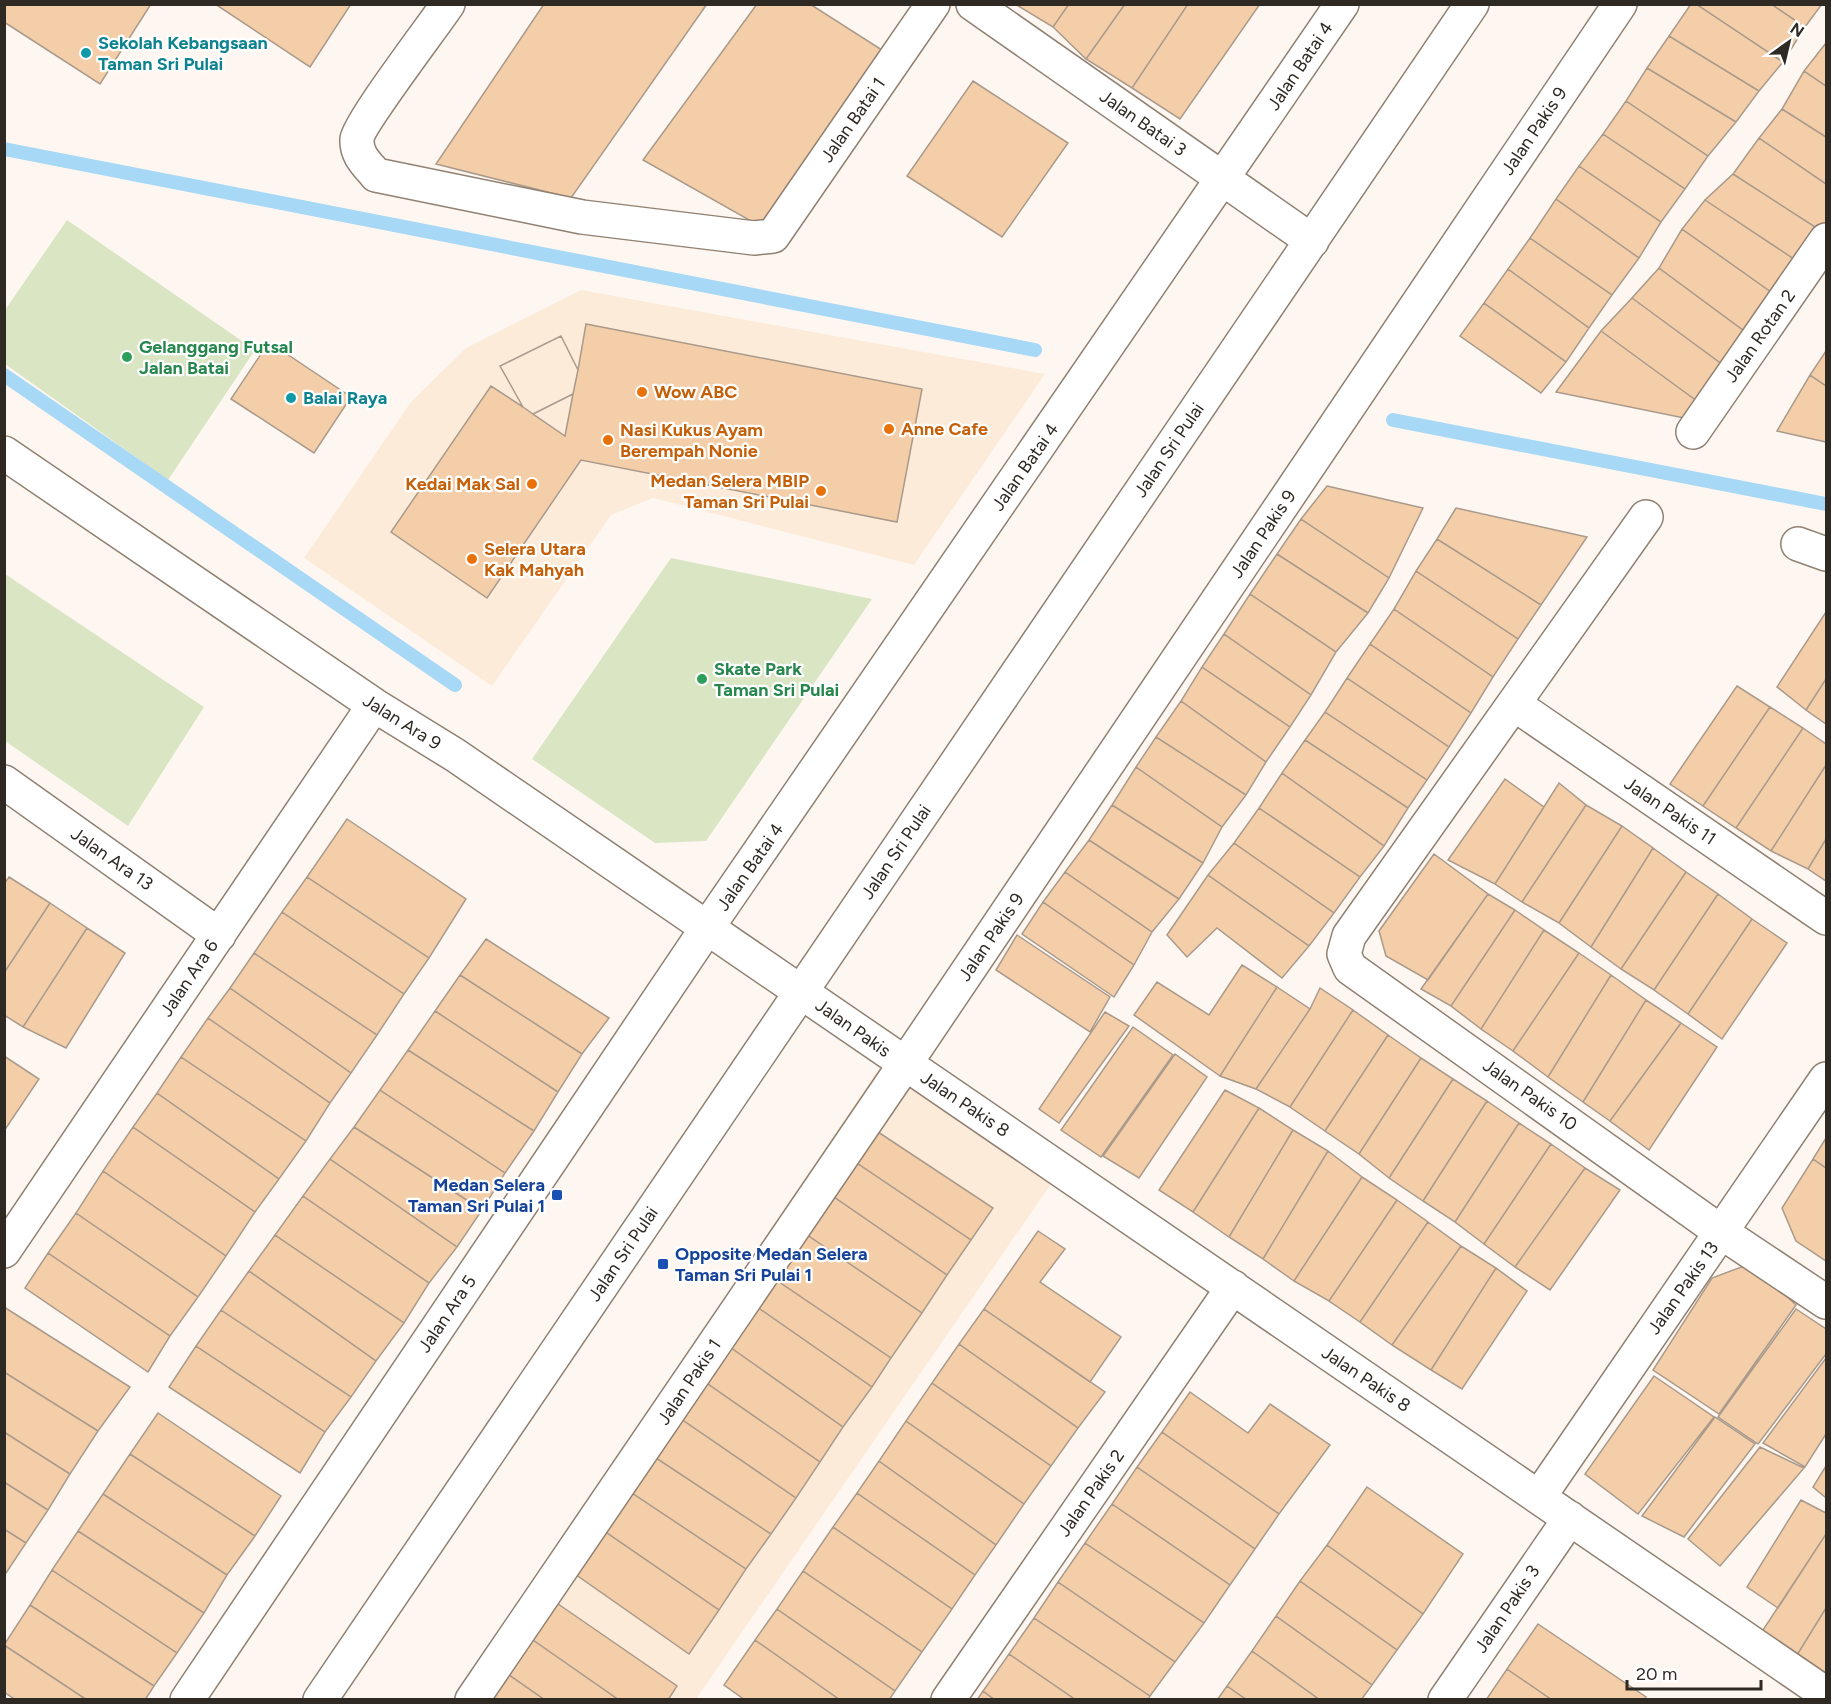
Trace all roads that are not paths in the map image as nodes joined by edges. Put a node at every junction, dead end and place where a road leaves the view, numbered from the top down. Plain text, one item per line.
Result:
1 (448, 4) edge
2 (933, 4) edge
3 (974, 4) edge
4 (1342, 4) edge
5 (1472, 4) edge
6 (1620, 4) edge
7 (1223, 178) junction
8 (1827, 240) edge
9 (1312, 241) junction
10 (1693, 432) dead end
11 (4, 453) edge
12 (1646, 517) dead end
13 (1514, 704) junction
14 (374, 705) junction
15 (4, 782) edge
16 (1827, 918) edge
17 (707, 928) junction
18 (219, 935) junction
19 (801, 992) junction
20 (905, 1064) junction
21 (1827, 1079) edge
22 (1721, 1232) junction
23 (4, 1251) edge
24 (1233, 1287) junction
25 (1827, 1302) edge
26 (1539, 1497) junction
27 (1569, 1518) junction
28 (1827, 1694) edge
29 (186, 1700) edge
30 (320, 1700) edge
31 (472, 1700) edge
32 (948, 1700) edge
33 (1445, 1700) edge

1 - 2 street, Jalan Batai 1
3 - 7 street, Jalan Batai 3
4 - 7 street, Jalan Batai 4
5 - 9 street, Jalan Sri Pulai
6 - 20 street, Jalan Pakis 9
7 - 9 street, Jalan Batai 3
7 - 17 street, Jalan Batai 4
8 - 10 street, Jalan Rotan 2
9 - 19 street, Jalan Sri Pulai
11 - 14 street, Jalan Ara 9
12 - 13 street
13 - 16 street, Jalan Pakis 11
13 - 22 street, Jalan Pakis 10
14 - 17 street, Jalan Ara 9
14 - 18 street, Jalan Ara 6
15 - 18 street, Jalan Ara 13
17 - 19 street, Jalan Ara 9
17 - 29 street, Jalan Ara 5
18 - 23 street, Jalan Ara 6
19 - 20 street, Jalan Pakis
19 - 30 street, Jalan Sri Pulai
20 - 24 street, Jalan Pakis 8
20 - 31 street, Jalan Pakis 1
21 - 22 street, Jalan Pakis 13
22 - 25 street, Jalan Pakis 10
22 - 26 street, Jalan Pakis 13
24 - 26 street, Jalan Pakis 8
24 - 32 street, Jalan Pakis 2
26 - 27 street, Jalan Pakis 8
27 - 28 street, Jalan Pakis 8
27 - 33 street, Jalan Pakis 3

